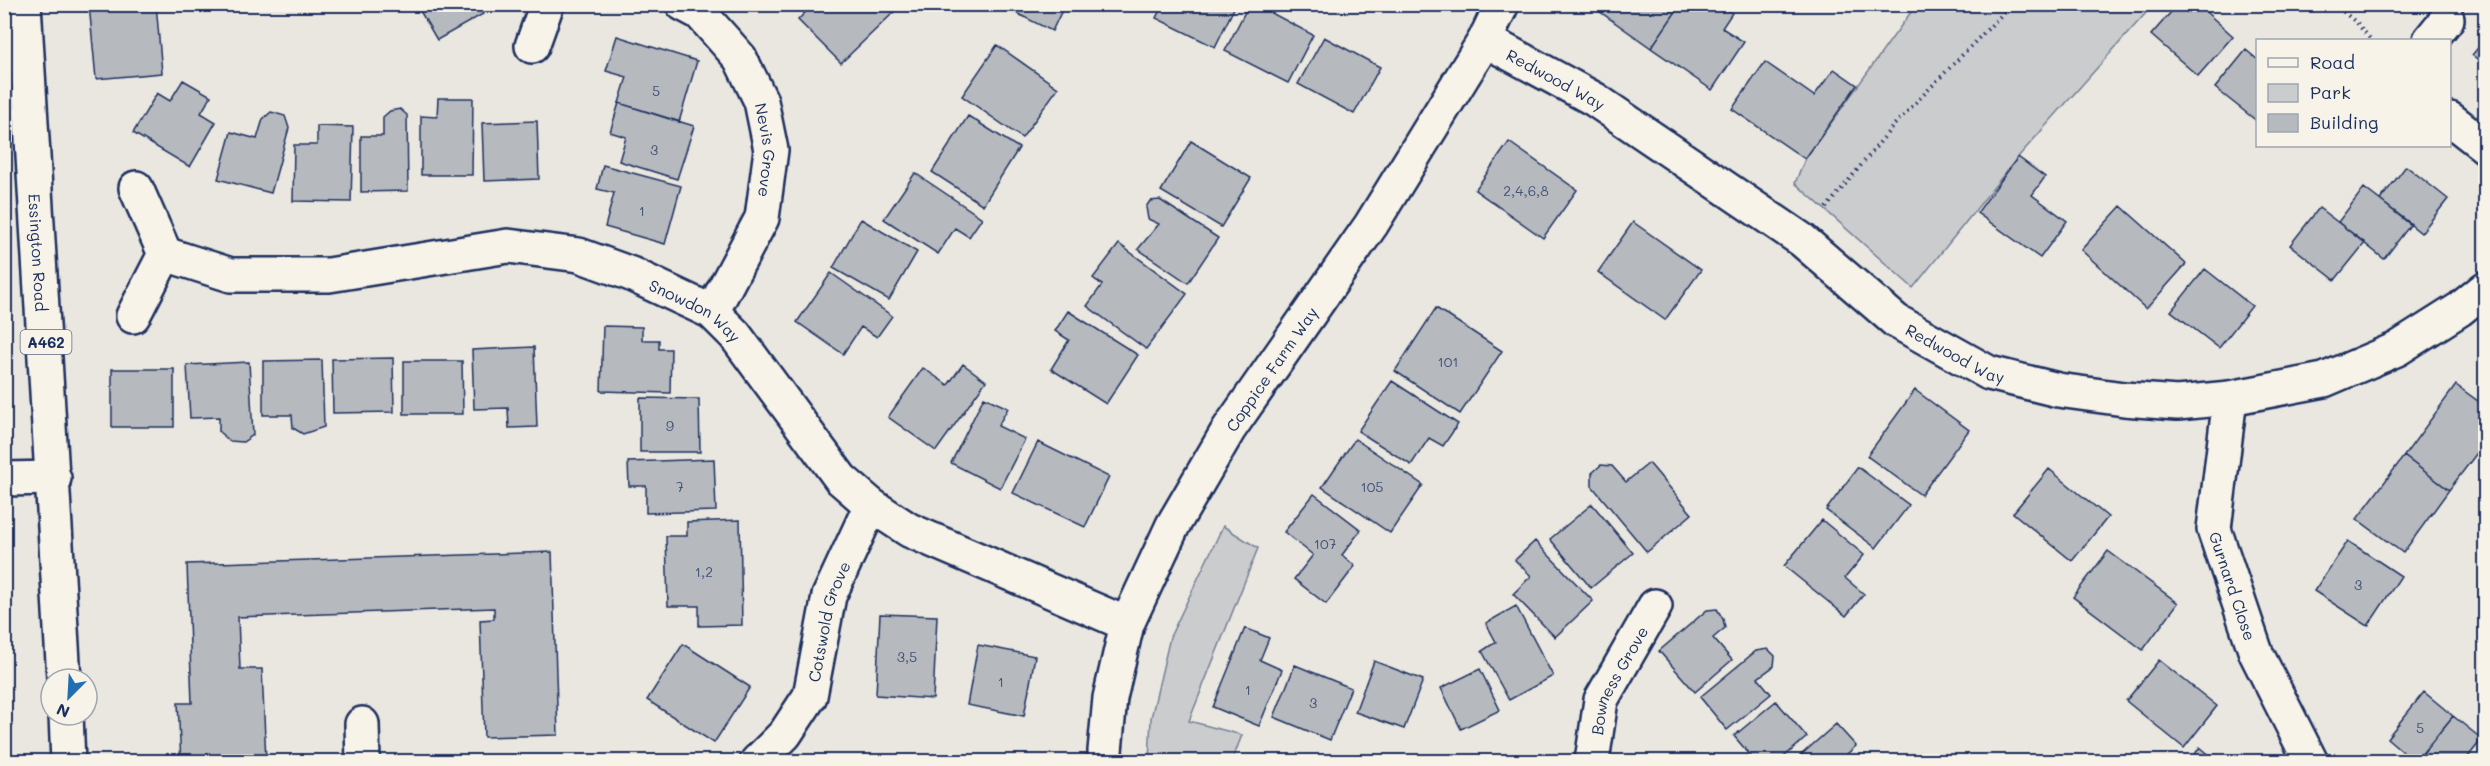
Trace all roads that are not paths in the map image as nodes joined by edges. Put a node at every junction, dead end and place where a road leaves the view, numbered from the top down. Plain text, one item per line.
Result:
1 (24, 4) edge
2 (547, 4) edge
3 (684, 4) edge
4 (1502, 4) edge
5 (1485, 40) junction
6 (532, 46) dead end
7 (2451, 120) edge
8 (2486, 147) edge
9 (136, 188) dead end
10 (165, 254) junction
11 (2486, 288) edge
12 (712, 312) junction
13 (133, 316) dead end
14 (2230, 398) junction
15 (54, 478) junction
16 (4, 479) edge
17 (871, 505) junction
18 (1655, 606) dead end
19 (1127, 624) junction
20 (63, 667) edge
21 (362, 724) dead end
22 (67, 727) edge
23 (1592, 761) edge
24 (68, 762) edge
25 (363, 762) edge
26 (757, 762) edge
27 (1106, 762) edge
28 (2311, 762) edge

1 - 15 street, Essington Road / A462
2 - 6 street
3 - 12 street, Nevis Grove
4 - 5 street, Coppice Farm Way
5 - 14 street, Redwood Way
5 - 19 street, Coppice Farm Way
7 - 8 street
9 - 10 street
10 - 12 street, Snowdon Way
10 - 13 street
11 - 14 street, Redwood Way
12 - 17 street, Snowdon Way
14 - 28 street, Gurnard Close
15 - 16 street
15 - 20 street, Essington Road / A462
17 - 19 street, Snowdon Way
17 - 26 street, Cotswold Grove
18 - 23 street, Bowness Grove
19 - 27 street, Coppice Farm Way
21 - 25 street
22 - 24 street

